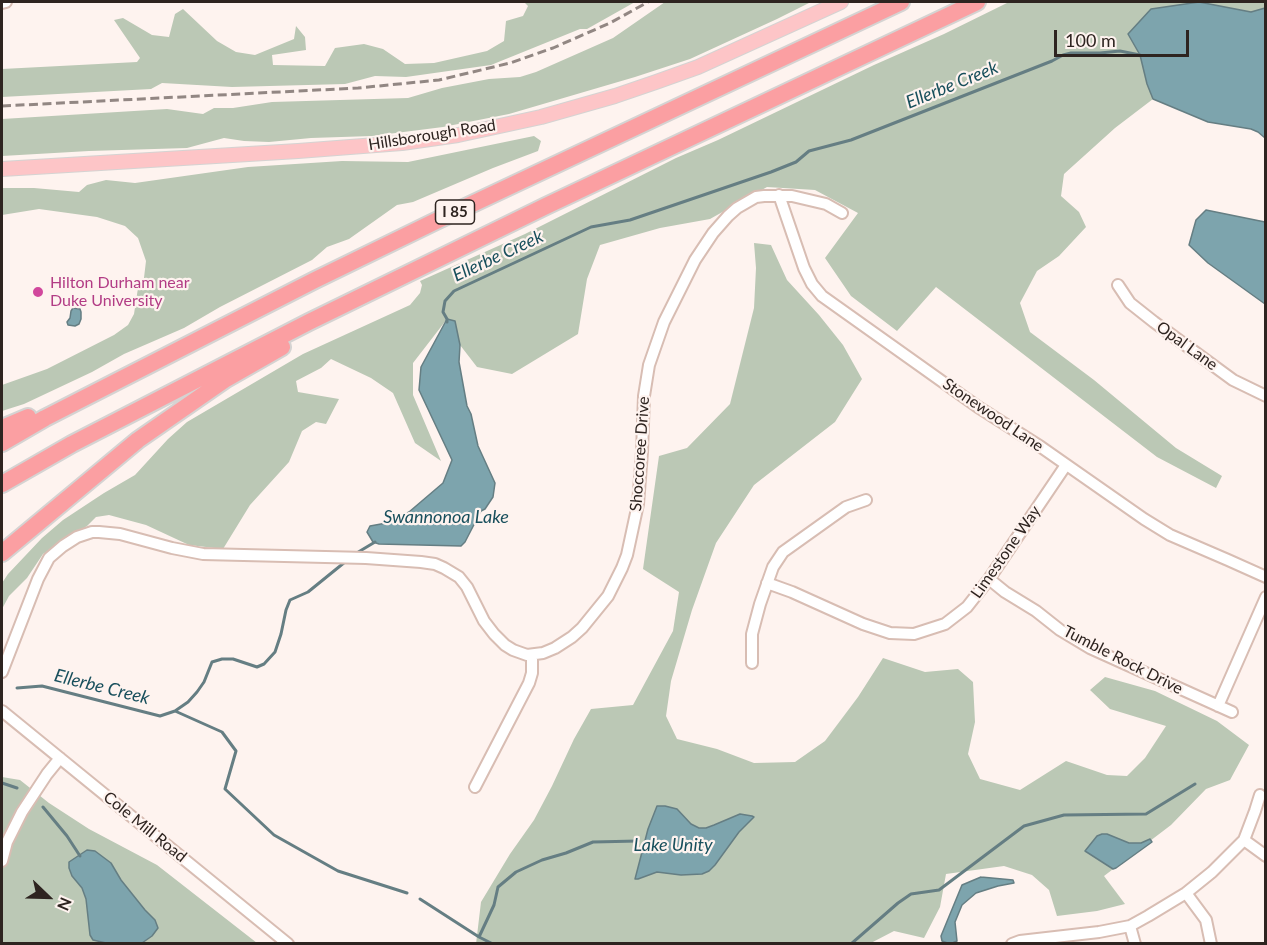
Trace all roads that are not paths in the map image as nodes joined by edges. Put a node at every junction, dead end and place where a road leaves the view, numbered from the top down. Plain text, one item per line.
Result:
1 (6, 2) edge
2 (841, 2) edge
3 (901, 2) edge
4 (977, 2) edge
5 (2, 3) edge
6 (2, 169) edge
7 (779, 195) junction
8 (842, 213) dead end
9 (1118, 285) dead end
10 (309, 322) junction
11 (1266, 396) edge
12 (83, 399) junction
13 (2, 428) edge
14 (2, 442) edge
15 (1066, 465) junction
16 (2, 484) edge
17 (866, 500) dead end
18 (2, 553) edge
19 (1266, 577) edge
20 (989, 579) junction
21 (766, 583) junction
22 (1266, 597) edge
23 (532, 655) junction
24 (752, 663) dead end
25 (2, 672) edge
26 (1218, 706) junction
27 (2, 711) edge
28 (1233, 712) dead end
29 (60, 758) junction
30 (475, 788) dead end
31 (1260, 795) dead end
32 (1244, 840) junction
33 (1266, 856) edge
34 (2, 861) edge
35 (1186, 893) junction
36 (1130, 926) junction
37 (288, 944) edge
38 (1012, 944) edge
39 (1135, 944) edge
40 (1211, 944) edge

1 - 5 street
2 - 6 main road, Hillsborough Road
3 - 12 highway, I 85
4 - 10 highway, I 85
7 - 8 street, Shoccoree Drive
7 - 15 street, Stonewood Lane
7 - 23 street, Shoccoree Drive
9 - 11 street, Opal Lane
10 - 16 highway, I 85
10 - 18 highway
12 - 13 highway
12 - 14 highway, I 85
15 - 19 street, Stonewood Lane
15 - 20 street, Limestone Way
17 - 21 street
20 - 21 street, Limestone Way
20 - 26 street, Tumble Rock Drive
21 - 24 street
22 - 26 street
23 - 25 street
23 - 30 street
26 - 28 street, Tumble Rock Drive
27 - 29 street, Cole Mill Road
29 - 34 street
29 - 37 street, Cole Mill Road
31 - 32 street
32 - 33 street
32 - 35 street
35 - 36 street
35 - 40 street
36 - 38 street
36 - 39 street

